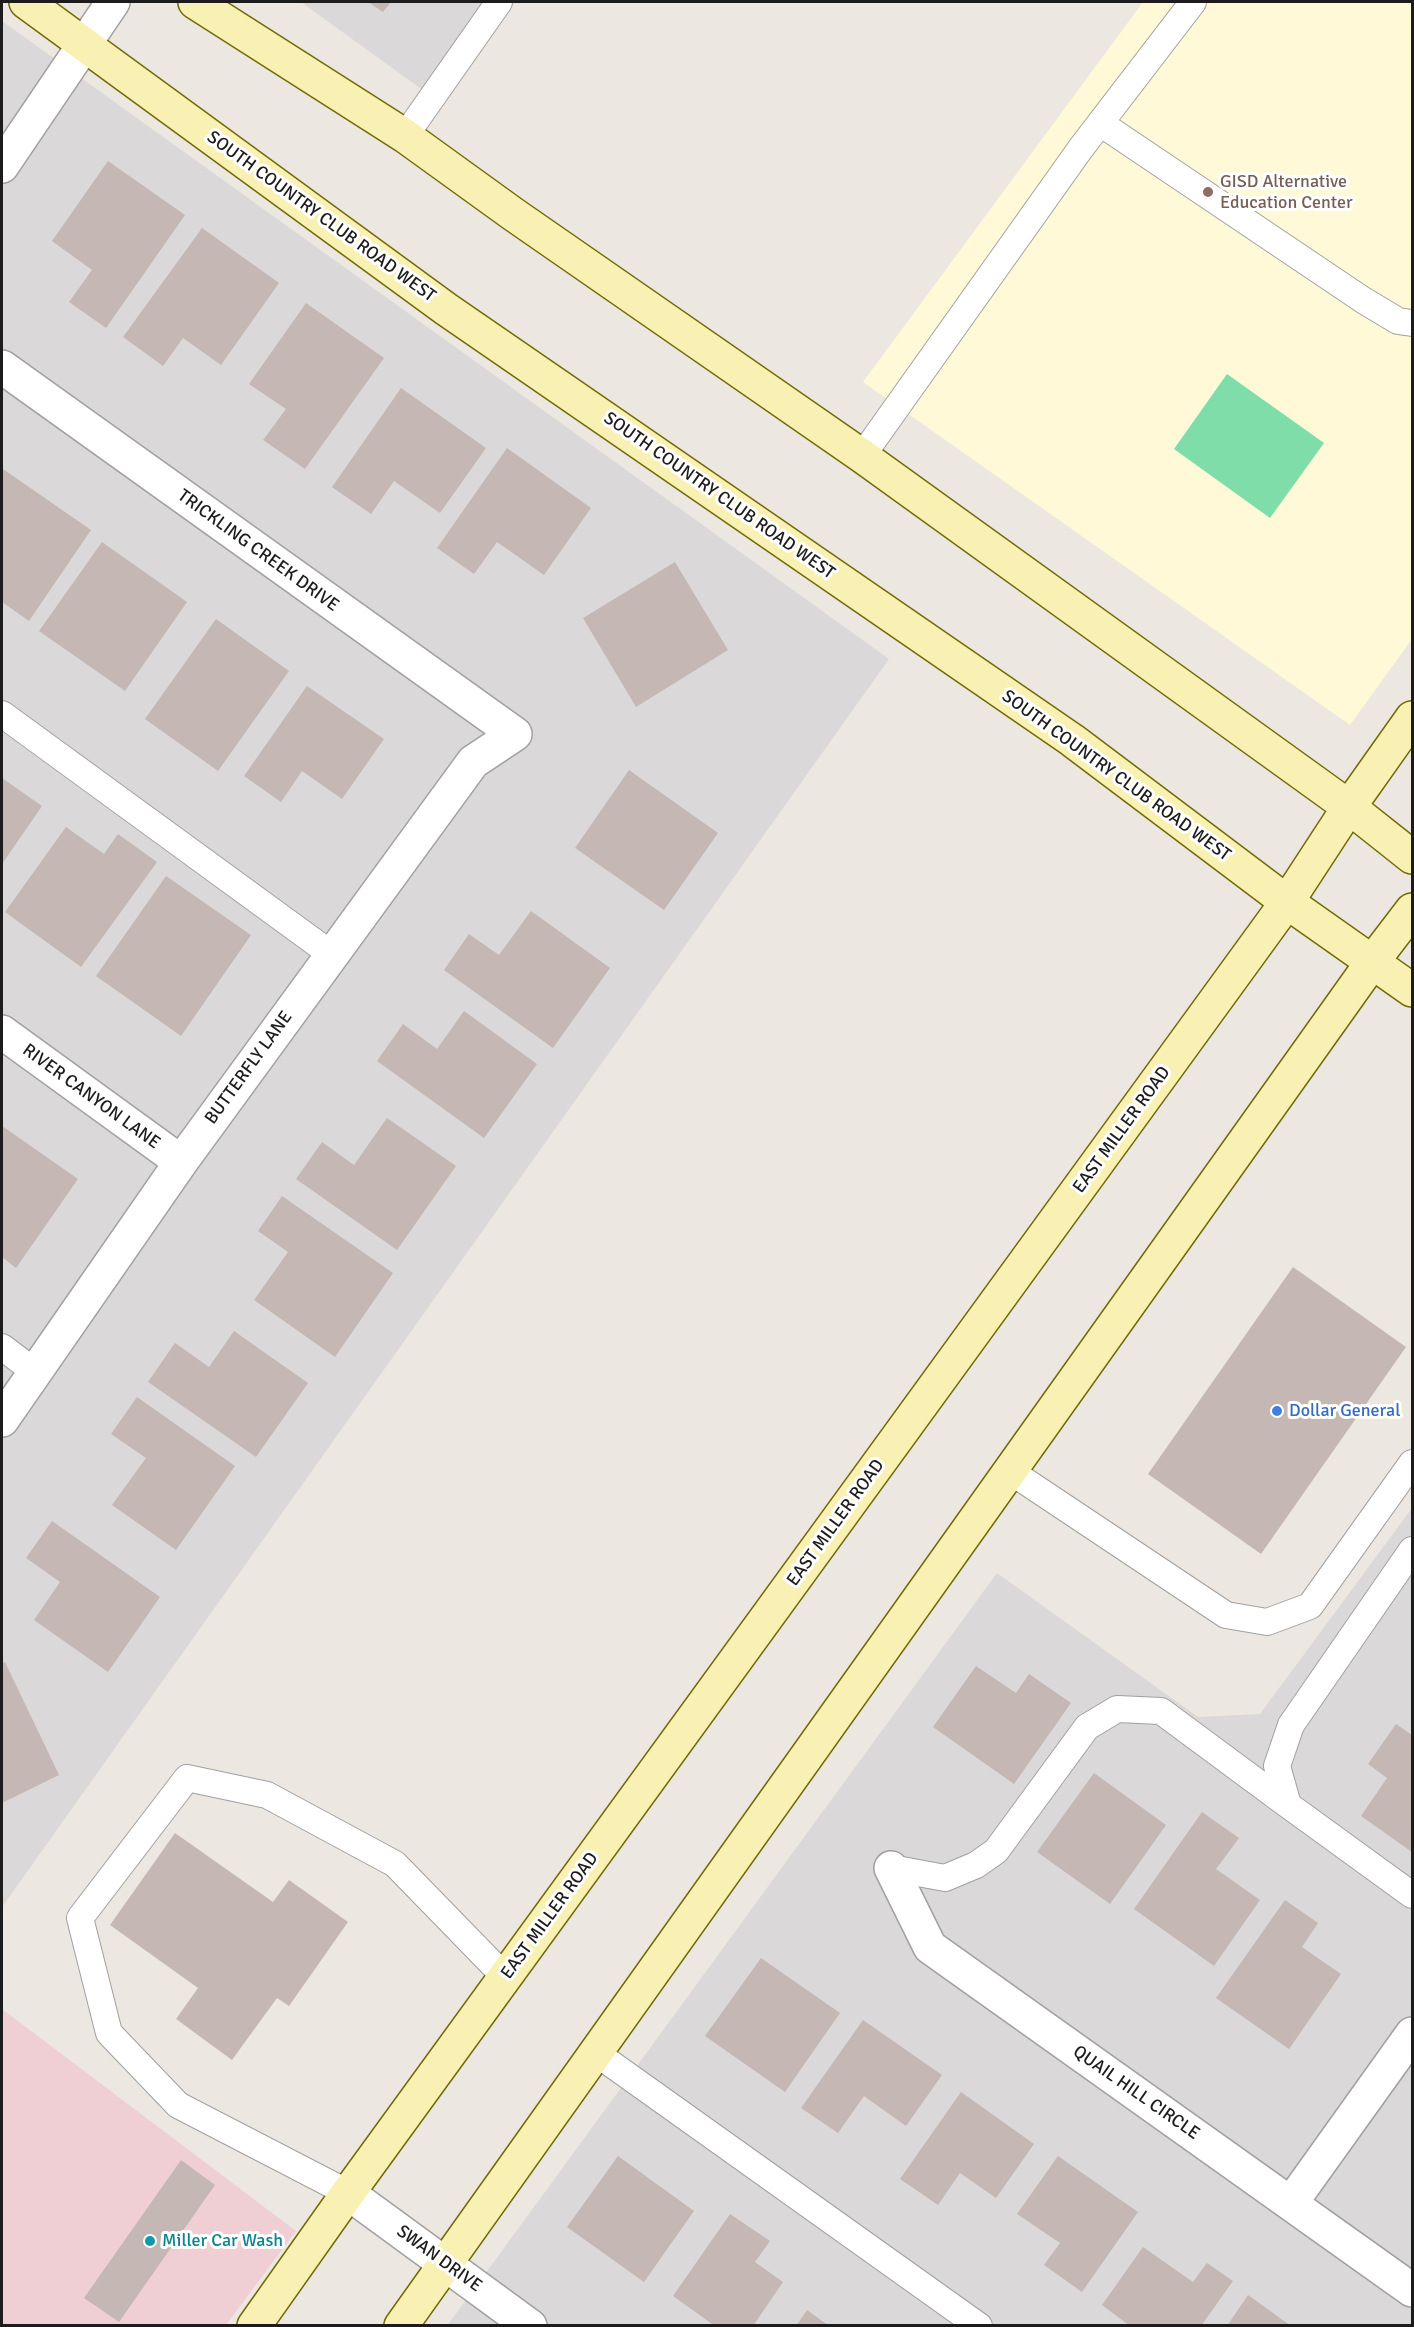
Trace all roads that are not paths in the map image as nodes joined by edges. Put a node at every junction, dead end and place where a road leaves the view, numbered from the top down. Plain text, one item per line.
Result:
1 (26, 2) edge
2 (113, 2) edge
3 (195, 2) edge
4 (499, 2) edge
5 (1192, 2) edge
6 (85, 43) junction
7 (1100, 123) junction
8 (405, 136) junction
9 (2, 166) edge
10 (1413, 323) edge
11 (2, 367) edge
12 (861, 456) junction
13 (2, 714) edge
14 (1413, 718) edge
15 (515, 734) joint
16 (1348, 807) junction
17 (1413, 857) edge
18 (1287, 902) junction
19 (1413, 910) edge
20 (331, 954) junction
21 (1373, 961) junction
22 (1413, 990) edge
23 (2, 1032) edge
24 (181, 1162) junction
25 (2, 1347) edge
26 (35, 1372) junction
27 (2, 1420) edge
28 (1413, 1463) edge
29 (1010, 1471) junction
30 (1413, 1550) edge
31 (1288, 1805) junction
32 (891, 1869) joint
33 (1413, 1895) edge
34 (505, 1977) junction
35 (1413, 2034) edge
36 (596, 2053) junction
37 (348, 2193) junction
38 (1291, 2203) junction
39 (446, 2264) junction
40 (1413, 2290) edge
41 (254, 2325) edge
42 (401, 2325) edge
43 (530, 2325) edge
44 (979, 2325) edge

1 - 6 main road, SOUTH COUNTRY CLUB ROAD WEST
2 - 6 street
3 - 8 main road
4 - 8 lane
5 - 7 lane
6 - 9 street
6 - 18 main road, SOUTH COUNTRY CLUB ROAD WEST
7 - 10 lane
7 - 12 lane
8 - 12 main road
11 - 15 street, TRICKLING CREEK DRIVE
12 - 16 main road
13 - 20 lane
14 - 16 main road, EAST MILLER ROAD
15 - 20 street, BUTTERFLY LANE
16 - 17 main road
16 - 18 main road, EAST MILLER ROAD
18 - 21 main road, SOUTH COUNTRY CLUB ROAD WEST
18 - 34 main road, EAST MILLER ROAD
19 - 21 main road
20 - 24 street, BUTTERFLY LANE
21 - 22 main road, SOUTH COUNTRY CLUB ROAD WEST
21 - 29 main road
23 - 24 street, RIVER CANYON LANE
24 - 26 street, BUTTERFLY LANE
25 - 26 lane
26 - 27 street, BUTTERFLY LANE
28 - 29 lane
29 - 36 main road
30 - 31 lane
31 - 32 lane
31 - 33 lane
32 - 38 street, QUAIL HILL CIRCLE
34 - 37 main road, EAST MILLER ROAD
34 - 37 lane
35 - 38 street
36 - 39 main road
36 - 44 lane
37 - 39 street, SWAN DRIVE
37 - 41 main road, EAST MILLER ROAD
38 - 40 street, QUAIL HILL CIRCLE
39 - 42 main road
39 - 43 street, SWAN DRIVE

